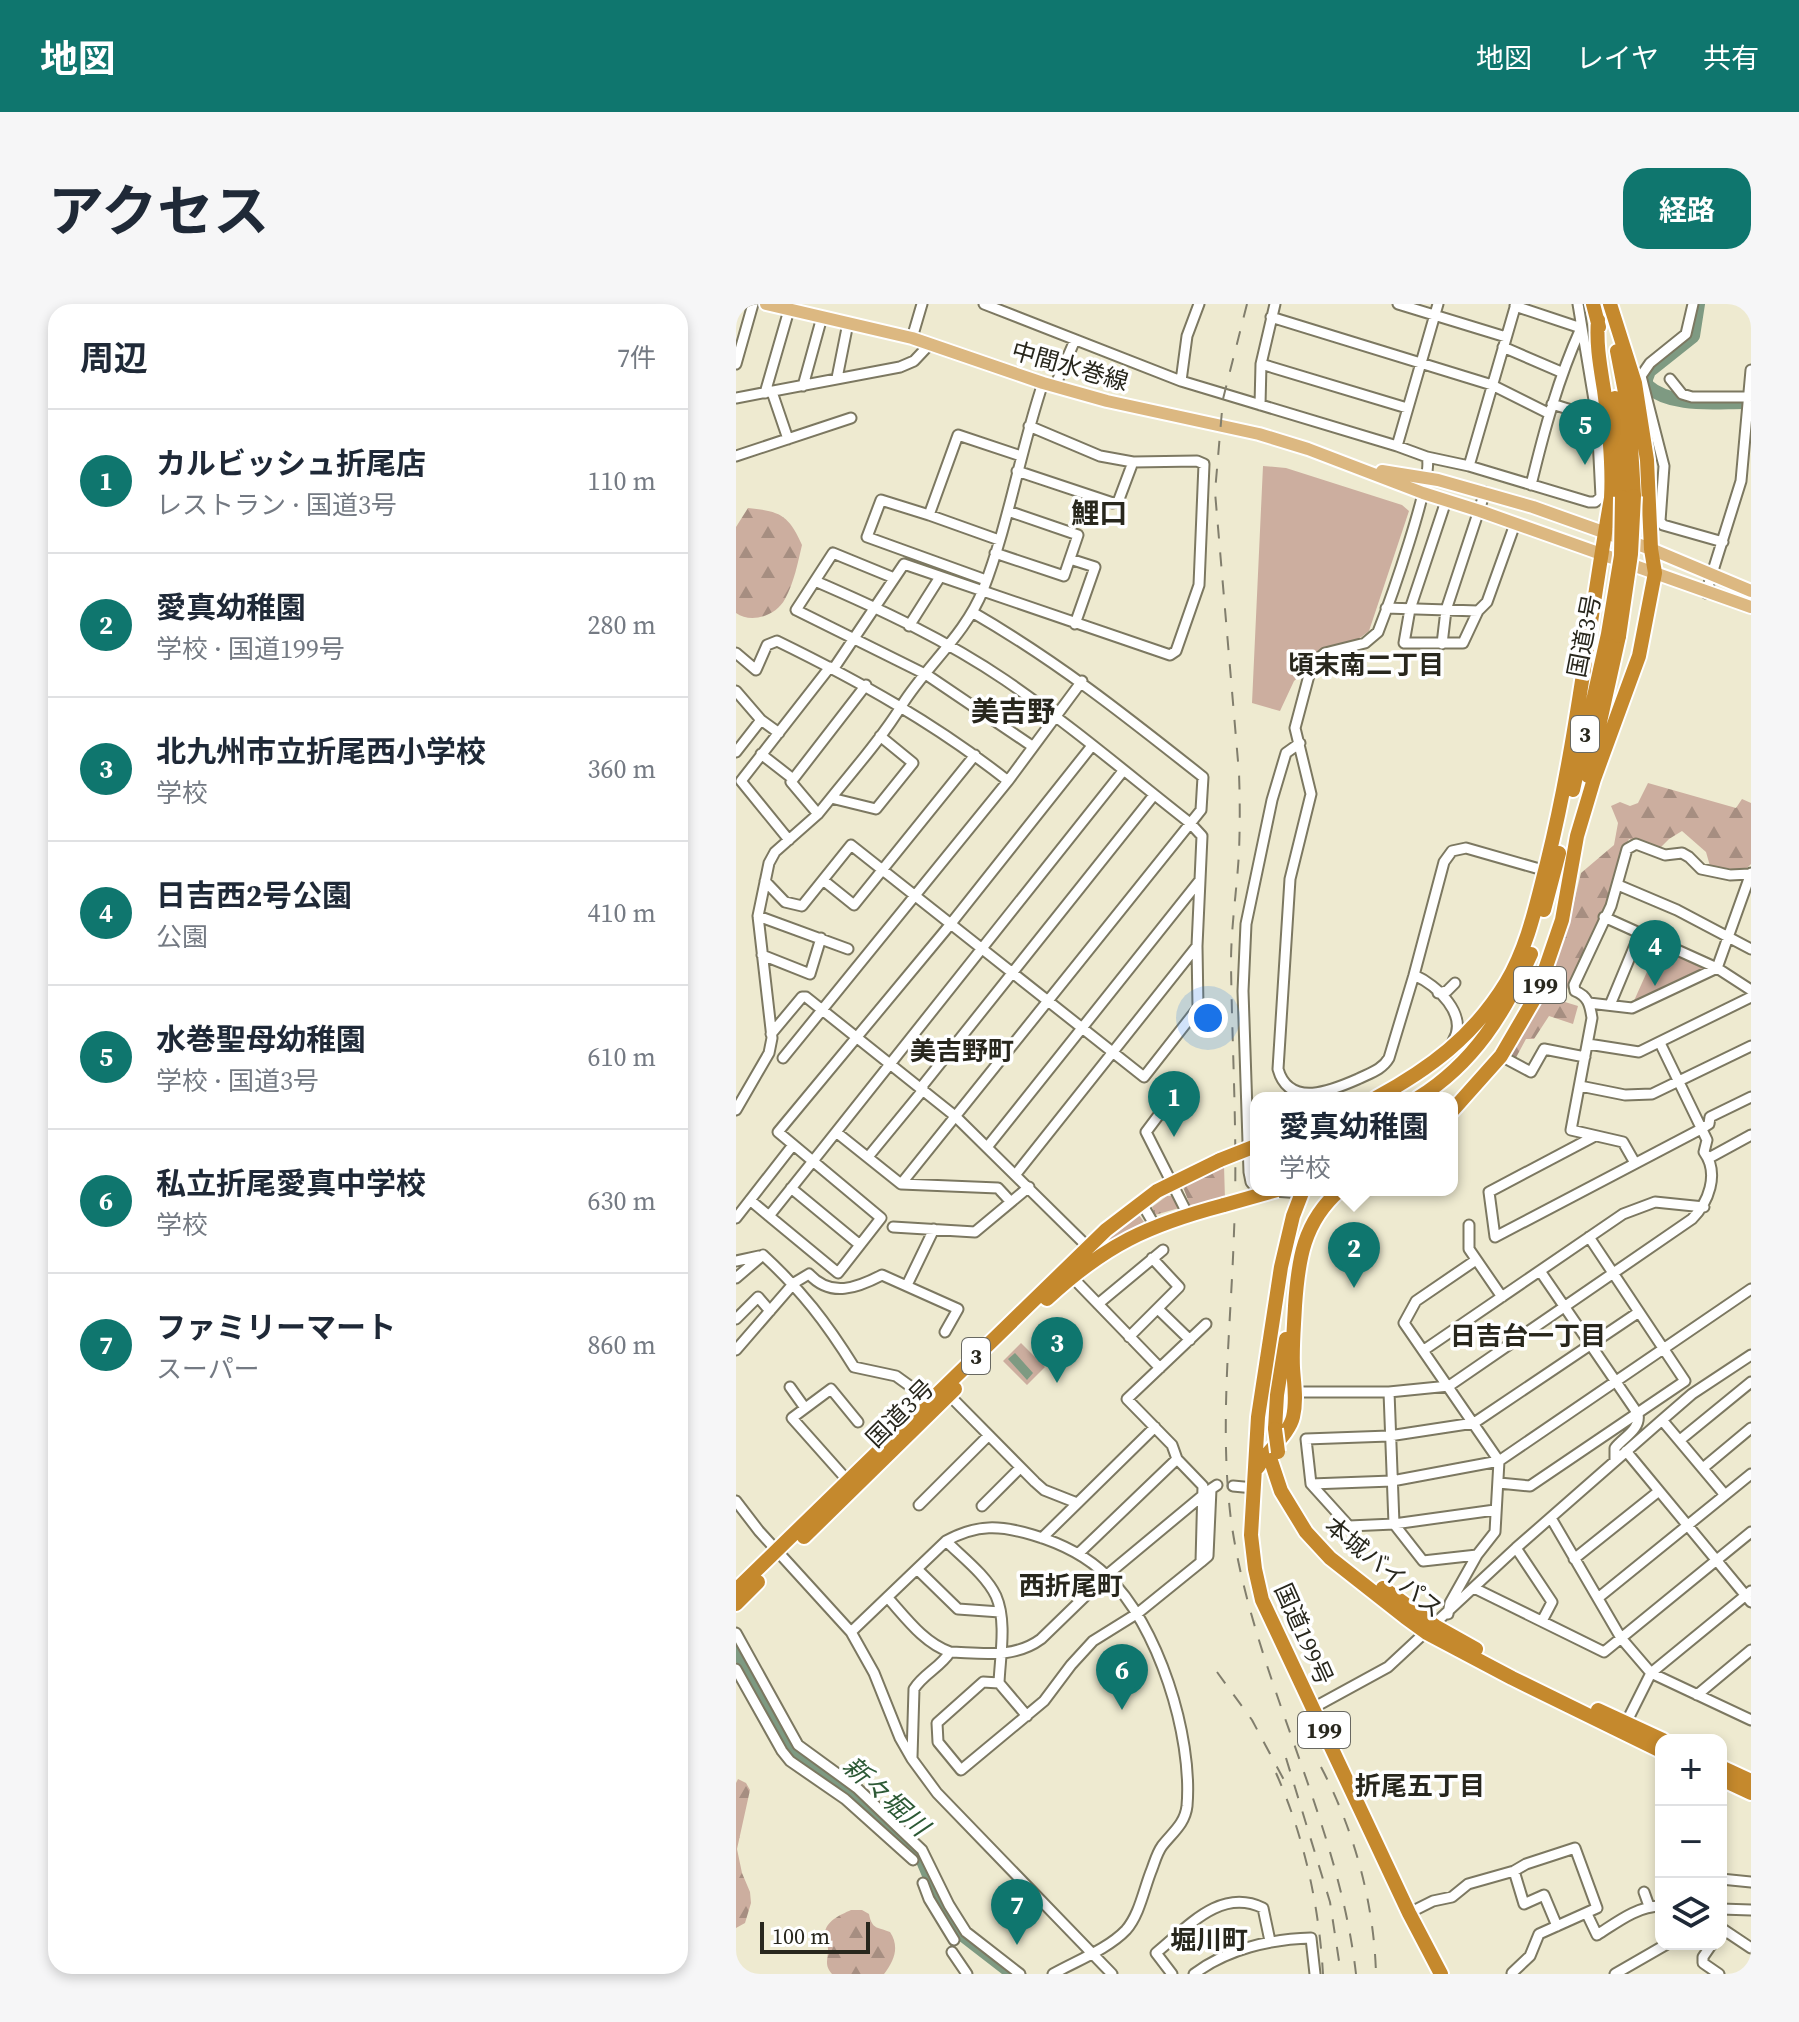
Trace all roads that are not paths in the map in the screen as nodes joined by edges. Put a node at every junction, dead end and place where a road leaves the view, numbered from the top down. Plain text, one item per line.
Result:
1 (753, 304) edge
2 (766, 304) edge
3 (922, 304) edge
4 (984, 304) edge
5 (1199, 304) edge
6 (1275, 304) edge
7 (1398, 304) edge
8 (1438, 304) edge
9 (1578, 304) edge
10 (1593, 304) edge
11 (1607, 304) edge
12 (1693, 304) edge
13 (1516, 305) edge
14 (789, 310) junction
15 (1434, 316) junction
16 (822, 317) junction
17 (1271, 317) junction
18 (1598, 320) junction
19 (848, 323) junction
20 (912, 338) junction
21 (1075, 340) junction
22 (1505, 342) junction
23 (930, 344) junction
24 (736, 364) edge
25 (1261, 364) junction
26 (1420, 364) junction
27 (1751, 370) edge
28 (1561, 372) junction
29 (1751, 377) edge
30 (837, 378) junction
31 (1670, 379) dead end
32 (1181, 381) junction
33 (1049, 385) junction
34 (1492, 385) junction
35 (803, 386) junction
36 (769, 392) junction
37 (1748, 397) junction
38 (736, 398) edge
39 (1260, 405) junction
40 (1407, 408) junction
41 (1550, 408) junction
42 (851, 418) dead end
43 (1597, 418) junction
44 (1029, 426) junction
45 (788, 439) junction
46 (1397, 446) junction
47 (736, 456) edge
48 (1021, 456) junction
49 (1427, 457) junction
50 (1133, 462) junction
51 (1469, 466) junction
52 (1363, 468) junction
53 (1017, 471) junction
54 (1746, 477) edge
55 (1426, 479) junction
56 (1531, 485) junction
57 (1485, 492) junction
58 (1423, 493) junction
59 (1446, 501) junction
60 (1008, 511) junction
61 (1480, 511) junction
62 (929, 515) junction
63 (1515, 524) junction
64 (1605, 532) junction
65 (999, 540) junction
66 (1723, 542) junction
67 (1651, 549) junction
68 (995, 553) junction
69 (1602, 556) junction
70 (1070, 559) junction
71 (1655, 573) junction
72 (1711, 575) junction
73 (940, 577) junction
74 (894, 578) junction
75 (986, 580) junction
76 (815, 581) junction
77 (982, 591) junction
78 (1751, 591) edge
79 (1706, 593) junction
80 (874, 607) junction
81 (1751, 607) edge
82 (1386, 608) junction
83 (1410, 609) junction
84 (1446, 610) junction
85 (1478, 611) junction
86 (972, 612) junction
87 (1075, 624) junction
88 (909, 626) junction
89 (1614, 635) junction
90 (853, 638) junction
91 (1442, 644) junction
92 (950, 646) junction
93 (736, 653) edge
94 (832, 667) junction
95 (927, 675) junction
96 (1082, 681) junction
97 (866, 685) junction
98 (736, 691) edge
99 (902, 706) junction
100 (1054, 718) junction
101 (761, 720) junction
102 (779, 733) junction
103 (880, 736) junction
104 (1300, 743) junction
105 (1032, 746) junction
106 (1091, 747) junction
107 (737, 750) edge
108 (761, 754) junction
109 (975, 755) junction
110 (1123, 771) junction
111 (738, 778) edge
112 (793, 779) junction
113 (1008, 781) junction
114 (1154, 795) junction
115 (831, 798) junction
116 (1562, 801) junction
117 (818, 814) junction
118 (1190, 823) junction
119 (1577, 836) junction
120 (789, 840) junction
121 (1536, 868) junction
122 (882, 869) junction
123 (1751, 874) edge
124 (823, 880) junction
125 (1200, 880) junction
126 (765, 881) junction
127 (1618, 885) junction
128 (917, 896) junction
129 (1747, 896) edge
130 (758, 916) junction
131 (1604, 917) junction
132 (951, 922) junction
133 (1640, 933) junction
134 (1729, 935) junction
135 (821, 938) junction
136 (1197, 946) junction
137 (982, 948) junction
138 (848, 949) dead end
139 (1751, 949) edge
140 (1531, 954) junction
141 (762, 955) junction
142 (1717, 968) junction
143 (1014, 973) junction
144 (1414, 975) junction
145 (1507, 981) junction
146 (1455, 983) dead end
147 (1751, 990) edge
148 (1438, 993) junction
149 (1751, 997) edge
150 (1047, 999) junction
151 (1589, 1003) junction
152 (1610, 1005) junction
153 (821, 1011) junction
154 (1483, 1022) junction
155 (1082, 1027) junction
156 (771, 1034) junction
157 (856, 1039) junction
158 (1660, 1043) junction
159 (1588, 1044) junction
160 (1751, 1046) edge
161 (1113, 1052) junction
162 (1501, 1056) junction
163 (1585, 1057) junction
164 (783, 1058) dead end
165 (890, 1064) junction
166 (1678, 1082) junction
167 (1580, 1086) junction
168 (923, 1090) junction
169 (1311, 1092) edge
170 (1327, 1092) edge
171 (1394, 1092) edge
172 (1403, 1092) edge
173 (1403, 1092) edge
174 (1404, 1092) edge
175 (1426, 1092) edge
176 (1458, 1092) edge
177 (1751, 1097) edge
178 (1170, 1100) dead end
179 (1458, 1104) edge
180 (736, 1110) edge
181 (955, 1116) junction
182 (1701, 1129) junction
183 (836, 1132) junction
184 (1751, 1135) edge
185 (1595, 1136) junction
186 (793, 1145) junction
187 (988, 1146) junction
188 (1250, 1149) edge
189 (868, 1157) junction
190 (1709, 1158) junction
191 (813, 1161) junction
192 (1635, 1163) junction
193 (1016, 1174) junction
194 (1250, 1177) edge
195 (1173, 1182) junction
196 (901, 1184) junction
197 (1029, 1187) junction
198 (791, 1188) junction
199 (1256, 1196) edge
200 (1301, 1196) edge
201 (1301, 1196) edge
202 (1334, 1196) edge
203 (750, 1200) junction
204 (1010, 1201) junction
205 (1141, 1202) junction
206 (1704, 1207) junction
207 (1188, 1215) junction
208 (769, 1216) junction
209 (736, 1218) edge
210 (1469, 1225) dead end
211 (1155, 1226) junction
212 (893, 1227) dead end
213 (934, 1229) junction
214 (1589, 1237) junction
215 (860, 1245) junction
216 (1163, 1250) dead end
217 (1092, 1252) junction
218 (763, 1255) junction
219 (1152, 1258) junction
220 (1476, 1260) junction
221 (736, 1261) edge
222 (1298, 1264) junction
223 (1540, 1271) junction
224 (1613, 1273) junction
225 (1072, 1277) junction
226 (736, 1278) edge
227 (794, 1283) junction
228 (907, 1285) junction
229 (1751, 1289) edge
230 (1502, 1297) junction
231 (1098, 1304) junction
232 (1565, 1308) junction
233 (1158, 1309) junction
234 (770, 1311) junction
235 (1639, 1312) junction
236 (736, 1319) edge
237 (1206, 1324) dead end
238 (945, 1332) dead end
239 (1129, 1337) junction
240 (1190, 1340) junction
241 (1591, 1344) junction
242 (1664, 1348) junction
243 (736, 1350) edge
244 (1424, 1350) junction
245 (1751, 1355) edge
246 (1160, 1368) junction
247 (1615, 1380) junction
248 (1751, 1382) edge
249 (1449, 1386) junction
250 (790, 1387) dead end
251 (1295, 1392) junction
252 (1389, 1392) junction
253 (949, 1395) junction
254 (934, 1404) junction
255 (805, 1408) junction
256 (1638, 1414) junction
257 (1662, 1420) junction
258 (858, 1422) dead end
259 (1474, 1423) junction
260 (1155, 1427) junction
261 (1751, 1428) edge
262 (988, 1436) junction
263 (1389, 1436) junction
264 (1680, 1440) junction
265 (1274, 1444) junction
266 (1626, 1451) junction
267 (1177, 1459) junction
268 (1499, 1461) junction
269 (1615, 1461) junction
270 (1020, 1468) junction
271 (1703, 1468) junction
272 (1751, 1474) edge
273 (1255, 1477) junction
274 (848, 1481) junction
275 (1392, 1481) junction
276 (1499, 1483) junction
277 (1311, 1484) junction
278 (1217, 1485) dead end
279 (1233, 1486) dead end
280 (1659, 1491) junction
281 (1725, 1495) junction
282 (1202, 1496) junction
283 (736, 1501) edge
284 (1077, 1503) junction
285 (919, 1505) dead end
286 (982, 1506) dead end
287 (1495, 1510) junction
288 (1551, 1518) junction
289 (1394, 1524) junction
290 (1688, 1525) junction
291 (1751, 1532) edge
292 (1042, 1538) junction
293 (946, 1541) junction
294 (1516, 1548) junction
295 (780, 1554) junction
296 (1078, 1554) junction
297 (1477, 1555) junction
298 (1574, 1559) junction
299 (1717, 1560) junction
300 (1201, 1562) junction
301 (917, 1569) junction
302 (1107, 1575) junction
303 (753, 1580) junction
304 (1474, 1588) junction
305 (736, 1590) edge
306 (1749, 1596) edge
307 (888, 1598) junction
308 (1598, 1598) junction
309 (736, 1604) edge
310 (1000, 1612) junction
311 (1138, 1613) junction
312 (1448, 1614) junction
313 (1542, 1621) junction
314 (1431, 1629) junction
315 (851, 1632) junction
316 (736, 1633) edge
317 (1621, 1638) junction
318 (1751, 1650) edge
319 (950, 1652) junction
320 (1000, 1654) junction
321 (736, 1669) edge
322 (1651, 1673) junction
323 (999, 1683) junction
324 (1697, 1695) junction
325 (1313, 1708) junction
326 (1027, 1716) junction
327 (1749, 1716) edge
328 (1624, 1728) junction
329 (1655, 1738) edge
330 (1655, 1747) edge
331 (912, 1759) junction
332 (1727, 1770) edge
333 (1751, 1781) edge
334 (1727, 1782) edge
335 (1751, 1793) edge
336 (913, 1860) dead end
337 (1514, 1871) junction
338 (1727, 1880) edge
339 (1751, 1882) edge
340 (923, 1883) dead end
341 (1644, 1892) dead end
342 (1649, 1906) junction
343 (1655, 1906) edge
344 (1727, 1909) edge
345 (1751, 1910) edge
346 (1409, 1913) junction
347 (1587, 1914) junction
348 (1557, 1926) junction
349 (1727, 1933) edge
350 (954, 1940) dead end
351 (1270, 1941) junction
352 (1751, 1948) edge
353 (1657, 1950) edge
354 (1708, 1950) edge
355 (952, 1952) dead end
356 (1091, 1952) junction
357 (1439, 1973) edge
358 (1512, 1973) edge
359 (967, 1974) edge
360 (1020, 1974) edge
361 (1053, 1974) edge
362 (1112, 1974) edge
363 (1172, 1974) edge
364 (1194, 1974) edge
365 (1315, 1974) edge
366 (1618, 1974) edge
367 (1719, 1974) edge

1 - 24 street
2 - 14 main road, 中間水巻線
3 - 20 street
4 - 21 street
5 - 32 street
6 - 17 street
7 - 15 street
8 - 15 street
9 - 43 street
10 - 18 highway, 国道3号 / 3
11 - 67 highway
11 - 89 highway, 国道3号 / 3, bridge
12 - 66 street
13 - 22 street
13 - 28 street
14 - 16 main road, 中間水巻線
14 - 36 street
15 - 22 street
15 - 26 street
16 - 19 main road, 中間水巻線
16 - 35 street
17 - 25 street
17 - 26 street
18 - 64 highway
18 - 89 highway, 国道3号 / 3, bridge
19 - 20 main road, 中間水巻線
19 - 30 street
20 - 23 main road, 中間水巻線
21 - 32 street
21 - 33 street
22 - 28 street
22 - 34 street
23 - 30 street
23 - 33 main road, 中間水巻線
25 - 39 street
25 - 40 street
26 - 34 street
26 - 40 street
27 - 29 street
28 - 41 street
29 - 37 street
30 - 35 street
31 - 37 street
32 - 39 street
33 - 44 street
33 - 52 main road, 中間水巻線
34 - 41 street
34 - 51 street
35 - 36 street
36 - 38 street
36 - 45 street
37 - 54 street
39 - 46 street
40 - 46 street
41 - 43 street
41 - 56 street
42 - 45 street
43 - 56 street
44 - 48 street
44 - 50 street
45 - 47 street
46 - 49 street
48 - 53 street
48 - 62 street
49 - 51 street
49 - 55 street
50 - 53 street
50 - 87 street
51 - 56 street
52 - 55 main road, 中間水巻線
52 - 58 main road, 中間水巻線
53 - 60 street
54 - 66 street
55 - 57 main road, 中間水巻線
55 - 58 street
57 - 61 street
57 - 64 main road, 中間水巻線
58 - 59 main road, 中間水巻線
58 - 82 street
59 - 61 main road, 中間水巻線
59 - 83 street
60 - 65 street
60 - 70 street
61 - 63 main road, 中間水巻線
61 - 84 street
62 - 65 street
62 - 75 street
63 - 69 main road, 中間水巻線
63 - 85 street
64 - 67 main road, 中間水巻線
64 - 69 highway
65 - 68 street
66 - 72 street
67 - 71 highway
67 - 72 main road, 中間水巻線
68 - 70 street
68 - 75 street
69 - 71 main road, 中間水巻線
69 - 116 highway
70 - 87 street
71 - 79 main road, 中間水巻線
71 - 119 highway
72 - 78 main road, 中間水巻線
72 - 79 street
73 - 74 street
73 - 77 street
73 - 88 street
74 - 76 street
74 - 80 street
75 - 77 street
76 - 80 street
76 - 90 street
77 - 86 street
77 - 87 street
79 - 81 main road, 中間水巻線
80 - 88 street
80 - 90 street
82 - 83 street
82 - 104 street
83 - 84 street
83 - 91 street
84 - 85 street
84 - 91 street
85 - 91 street
86 - 92 street
86 - 96 street
88 - 92 street
89 - 119 highway, 国道3号 / 3
89 - 140 highway, 国道3号 / 3
90 - 94 street
90 - 95 street
92 - 95 street
92 - 100 street
93 - 94 street
94 - 97 street
94 - 102 street
95 - 99 street
95 - 105 street
96 - 100 street
96 - 118 street
97 - 99 street
97 - 112 street
98 - 101 street
99 - 103 street
99 - 109 street
100 - 105 street
100 - 106 street
101 - 102 street
101 - 107 street
102 - 108 street
103 - 115 street
103 - 115 street
104 - 169 street
104 - 194 street
105 - 113 street
106 - 110 street
106 - 132 street
108 - 111 street
108 - 112 street
109 - 113 street
109 - 122 street
110 - 114 street
110 - 137 street
111 - 120 street
112 - 117 street
113 - 128 street
114 - 118 street
114 - 143 street
115 - 117 street
116 - 121 street
116 - 145 highway
117 - 120 street
118 - 125 street
118 - 150 street
119 - 162 highway, 199
119 - 176 highway, 国道3号 / 3
120 - 126 street
121 - 144 street
121 - 145 street
122 - 124 street
122 - 124 street
122 - 128 street
123 - 127 street
123 - 129 street
124 - 126 street
125 - 136 street
125 - 155 street
126 - 130 street
127 - 131 street
127 - 134 street
128 - 132 street
128 - 153 street
129 - 134 street
130 - 135 street
130 - 141 street
131 - 133 street
131 - 151 street
132 - 137 street
132 - 157 street
133 - 142 street
133 - 152 street
134 - 139 street
134 - 142 street
135 - 138 street
135 - 141 street
136 - 161 street
136 - 161 street
137 - 143 street
137 - 165 street
140 - 154 highway, 国道3号 / 3
140 - 175 highway, 199
141 - 156 street
142 - 147 street
142 - 152 street
143 - 150 street
143 - 168 street
144 - 148 street
144 - 170 street
145 - 154 highway
145 - 172 highway
146 - 148 street
148 - 173 street
149 - 158 street
150 - 155 street
150 - 181 street
151 - 152 street
151 - 159 street
153 - 156 street
153 - 157 street
153 - 164 street
154 - 171 highway, 国道3号 / 3
154 - 174 highway
155 - 161 street
155 - 187 street
156 - 180 street
157 - 165 street
157 - 186 street
158 - 159 street
158 - 166 street
159 - 163 street
160 - 166 street
161 - 193 street
162 - 163 street
162 - 179 highway, 199
163 - 167 street
165 - 168 street
165 - 183 street
166 - 167 street
166 - 182 street
167 - 185 street
168 - 181 street
168 - 189 street
177 - 182 street
178 - 195 street
181 - 187 street
181 - 196 street
182 - 190 street
182 - 192 street
183 - 189 street
183 - 191 street
184 - 190 street
185 - 192 street
185 - 192 street
186 - 191 street
186 - 203 street
187 - 193 street
188 - 195 highway, 国道3号 / 3, bridge
189 - 196 street
190 - 206 street
191 - 198 street
191 - 215 street
193 - 197 street
195 - 205 highway, 国道3号 / 3
195 - 207 street
196 - 204 street
197 - 204 street
197 - 217 street
198 - 208 street
198 - 215 street
199 - 207 highway, 国道3号 / 3, bridge
200 - 273 highway, 国道199号 / 199
201 - 265 highway, 本城バイパス / 199
202 - 222 highway, 国道199号 / 199
203 - 208 street
203 - 209 street
204 - 213 street
205 - 211 street
205 - 217 highway, 国道3号 / 3
206 - 214 street
206 - 224 street
207 - 211 highway, 国道3号 / 3
208 - 215 street
210 - 220 street
211 - 217 highway, 国道3号 / 3
212 - 213 street
213 - 228 street
214 - 223 street
214 - 224 street
216 - 219 street
217 - 225 highway, 国道3号 / 3
217 - 254 highway, 国道3号 / 3
218 - 221 street
218 - 226 street
218 - 227 street
219 - 231 street
219 - 233 street
220 - 230 street
220 - 244 street
222 - 251 highway, 国道199号 / 199
222 - 265 highway, 本城バイパス / 199
223 - 230 street
223 - 232 street
224 - 232 street
224 - 235 street
225 - 231 street
225 - 253 highway, 国道3号 / 3
227 - 228 street
227 - 234 street
227 - 254 street
228 - 238 street
229 - 242 street
230 - 244 street
231 - 239 street
232 - 241 street
232 - 249 street
233 - 239 street
233 - 240 street
234 - 236 street
234 - 243 street
235 - 241 street
235 - 242 street
237 - 240 street
239 - 246 street
240 - 246 street
241 - 247 street
241 - 259 street
242 - 247 street
242 - 256 street
244 - 249 street
245 - 257 street
246 - 260 street
247 - 256 street
247 - 268 street
248 - 264 street
249 - 252 street
249 - 259 street
250 - 255 street
251 - 252 street
251 - 265 highway, 国道199号 / 199
252 - 263 street
253 - 254 highway, 国道3号 / 3
253 - 262 street
254 - 274 highway, 国道3号 / 3
254 - 295 highway, 国道3号 / 3
255 - 258 street
255 - 274 street
256 - 269 street
256 - 276 street
257 - 264 street
257 - 266 street
259 - 263 street
259 - 268 street
260 - 267 street
260 - 284 street
261 - 271 street
262 - 270 street
262 - 285 street
263 - 275 street
263 - 277 street
264 - 271 street
265 - 273 highway, 国道199号 / 199
265 - 314 highway, 本城バイパス / 199
266 - 269 street
266 - 280 street
267 - 282 street
267 - 296 street
268 - 275 street
268 - 276 street
269 - 288 street
270 - 284 street
270 - 286 street
271 - 281 street
272 - 281 street
273 - 279 street
273 - 325 highway, 国道199号 / 199
274 - 295 highway, 国道3号 / 3
275 - 277 street
275 - 289 street
276 - 287 street
277 - 289 street
278 - 300 street
280 - 290 street
280 - 298 street
281 - 290 street
282 - 300 street
282 - 302 street
283 - 295 street
284 - 292 street
287 - 289 street
287 - 297 street
288 - 294 street
288 - 298 street
289 - 297 street
290 - 299 street
290 - 308 street
291 - 299 street
292 - 293 street
292 - 296 street
293 - 301 street
293 - 310 street
294 - 304 street
294 - 313 street
295 - 303 highway, 国道3号 / 3
295 - 315 street
296 - 302 street
297 - 312 street
298 - 308 street
299 - 306 street
299 - 317 street
300 - 311 street
301 - 307 street
301 - 310 street
302 - 311 street
302 - 320 street
303 - 305 highway, 国道3号 / 3
303 - 309 highway, 国道3号 / 3
304 - 312 street
304 - 313 street
306 - 322 street
307 - 315 street
307 - 319 street
308 - 317 street
310 - 320 street
311 - 326 street
311 - 356 street
312 - 314 street
313 - 317 street
314 - 325 street
314 - 328 highway, 本城バイパス / 199
315 - 331 street
316 - 360 street
317 - 322 street
318 - 324 street
319 - 320 street
319 - 331 street
320 - 323 street
321 - 336 street
322 - 324 street
322 - 328 street
323 - 326 street
323 - 326 street
324 - 327 street
325 - 346 highway, 国道199号 / 199
328 - 329 highway, 本城バイパス / 199
328 - 330 highway, 本城バイパス / 199
331 - 356 street
332 - 333 highway
334 - 335 highway
337 - 346 street
337 - 347 street
337 - 348 street
338 - 339 street
340 - 350 street
341 - 342 street
342 - 343 street
342 - 347 street
344 - 345 street
346 - 357 highway, 国道199号 / 199
347 - 348 street
348 - 358 street
349 - 352 street
351 - 363 street
351 - 364 street
351 - 365 street
353 - 366 street
354 - 367 street
355 - 359 street
356 - 361 street
356 - 362 street

